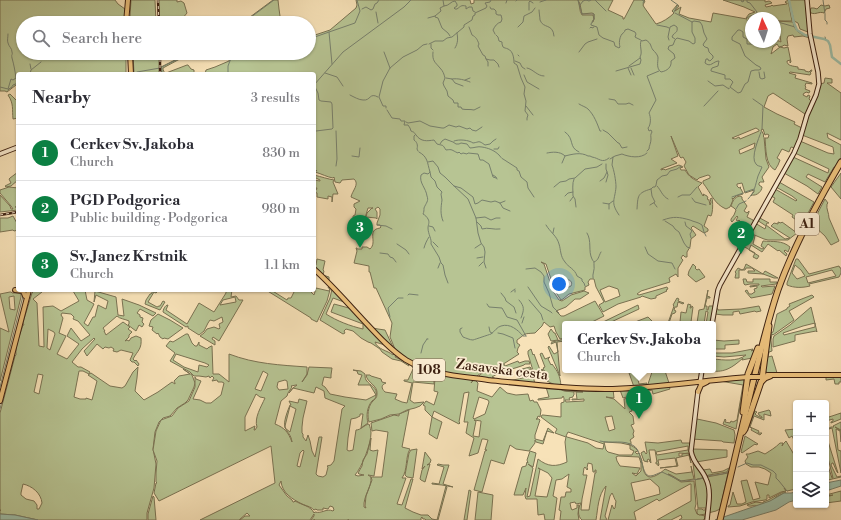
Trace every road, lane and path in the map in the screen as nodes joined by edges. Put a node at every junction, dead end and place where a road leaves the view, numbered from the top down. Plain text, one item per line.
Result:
1 (129, 0) edge
2 (807, 0) edge
3 (128, 16) edge
4 (129, 60) edge
5 (130, 72) edge
6 (16, 148) edge
7 (0, 154) edge
8 (841, 162) edge
9 (841, 166) edge
10 (316, 271) edge
11 (24, 292) edge
12 (27, 292) edge
13 (27, 292) edge
14 (25, 296) junction
15 (713, 321) edge
16 (768, 327) junction
17 (701, 373) edge
18 (841, 374) edge
19 (762, 375) junction
20 (770, 375) junction
21 (749, 377) junction
22 (728, 378) junction
23 (741, 378) junction
24 (708, 380) junction
25 (700, 381) junction
26 (746, 384) junction
27 (761, 384) junction
28 (698, 392) junction
29 (0, 394) edge
30 (0, 401) edge
31 (742, 434) junction
32 (707, 520) edge
33 (722, 520) edge

1 - 3 main road
2 - 15 main road
4 - 5 main road
6 - 7 main road
8 - 16 highway, A1
9 - 16 highway, A1
10 - 25 main road, Zasavska cesta / 108
11 - 14 main road
12 - 14 main road
13 - 30 main road
14 - 29 main road
16 - 19 highway
16 - 21 highway
16 - 31 highway, A1
17 - 25 main road
18 - 20 main road
19 - 20 highway
19 - 21 main road, bridge
19 - 27 highway
20 - 27 highway
21 - 22 main road
21 - 23 main road
21 - 26 highway
22 - 23 main road
22 - 24 main road
23 - 26 highway
24 - 25 main road
24 - 28 main road
25 - 28 main road
26 - 31 highway
27 - 31 highway
28 - 32 main road
31 - 33 highway, A1

